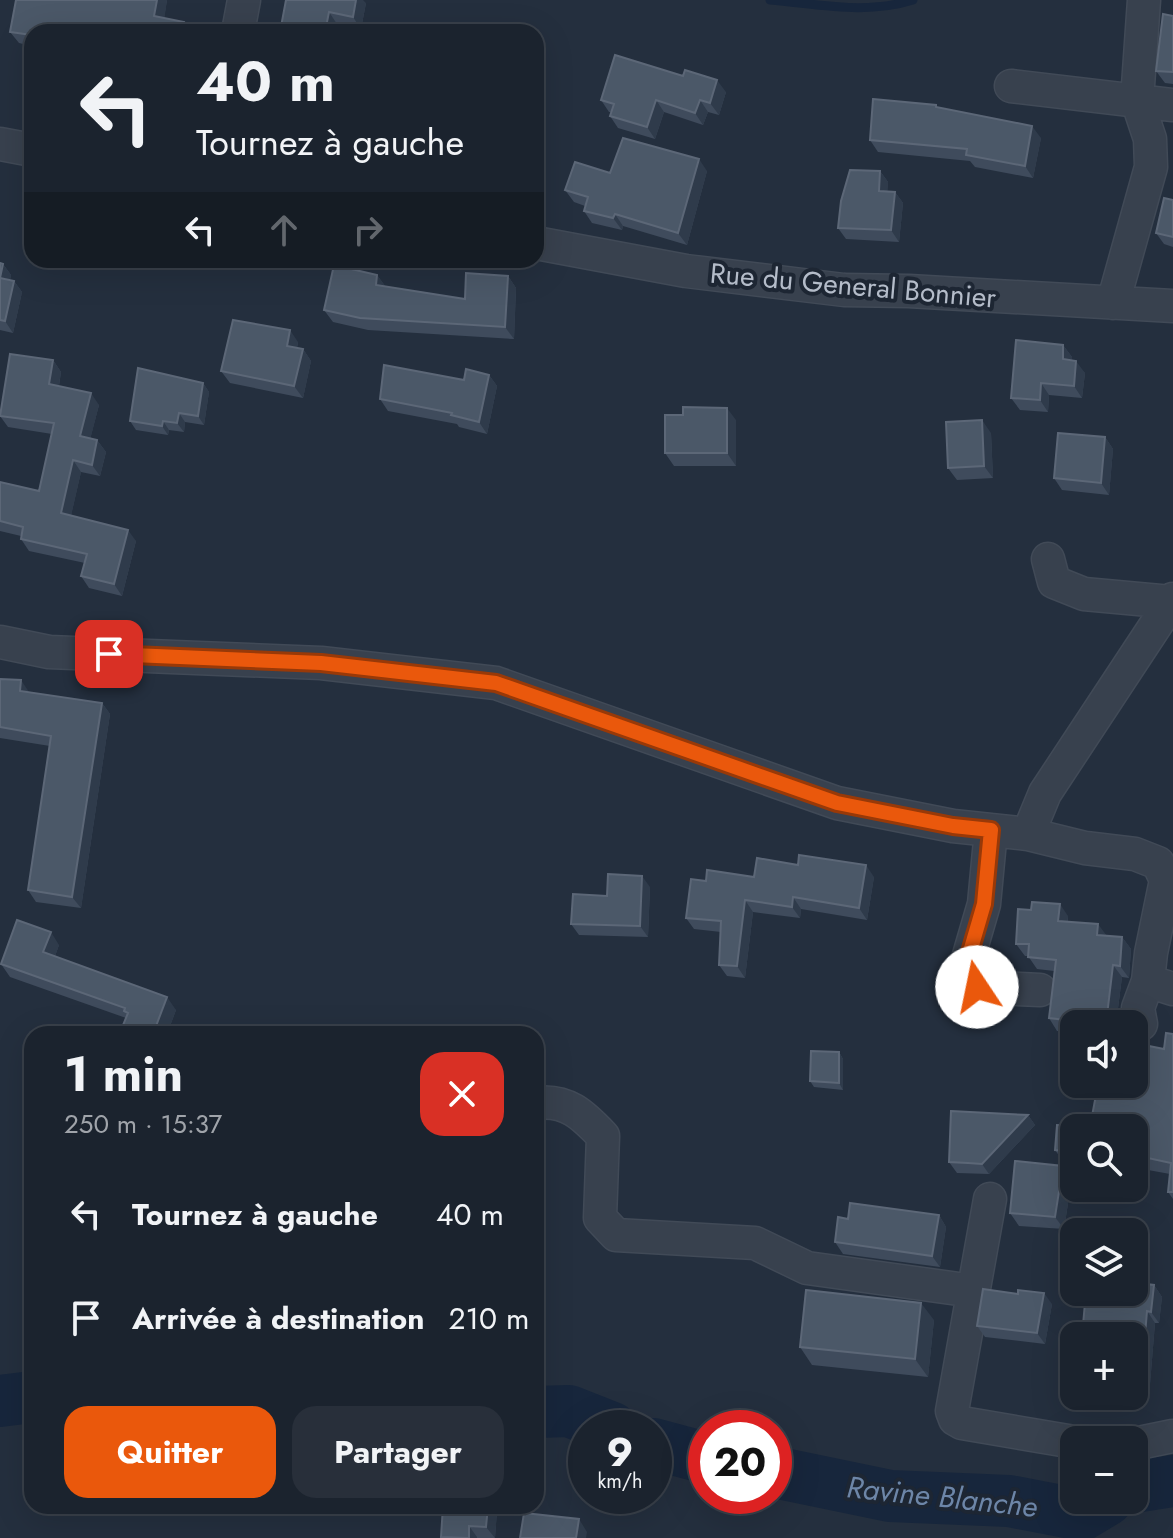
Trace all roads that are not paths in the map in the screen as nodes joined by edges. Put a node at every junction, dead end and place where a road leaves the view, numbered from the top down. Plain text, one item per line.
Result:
1 (244, 0) edge
2 (1144, 0) edge
3 (240, 24) edge
4 (1011, 86) dead end
5 (1137, 100) junction
6 (1173, 105) edge
7 (0, 144) edge
8 (24, 148) edge
9 (544, 244) edge
10 (1113, 303) junction
11 (1173, 306) edge
12 (1048, 559) dead end
13 (1172, 600) edge
14 (0, 642) edge
15 (991, 830) junction
16 (1028, 834) junction
17 (1161, 985) edge
18 (1040, 990) dead end
19 (1138, 1010) edge
20 (544, 1102) edge
21 (990, 1199) dead end
22 (973, 1291) junction
23 (1173, 1436) edge
24 (1060, 1440) edge
25 (1148, 1441) edge

1 - 3 street
2 - 5 street
4 - 5 street
5 - 6 street
5 - 10 street
7 - 8 street
9 - 10 street, Rue du General Bonnier
10 - 11 street, Rue du General Bonnier
12 - 13 street
13 - 16 street
14 - 15 street
15 - 16 street
15 - 18 street
16 - 17 street
17 - 19 street
20 - 22 street
21 - 22 street
22 - 24 street
23 - 25 street

